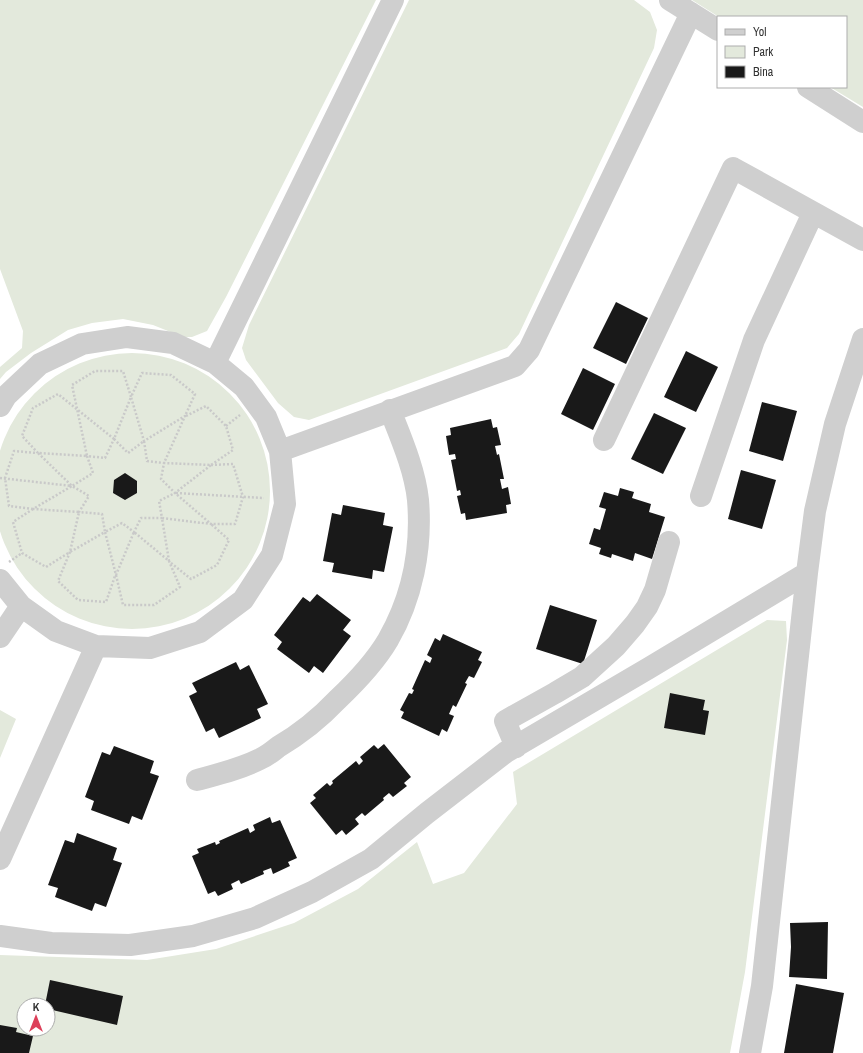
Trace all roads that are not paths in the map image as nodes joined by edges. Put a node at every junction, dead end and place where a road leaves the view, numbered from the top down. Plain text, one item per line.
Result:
1 (393, 0) edge
2 (670, 0) edge
3 (690, 13) junction
4 (717, 29) edge
5 (810, 88) edge
6 (863, 122) edge
7 (813, 212) junction
8 (863, 240) edge
9 (863, 339) edge
10 (215, 363) junction
11 (0, 406) edge
12 (390, 410) junction
13 (604, 440) dead end
14 (280, 451) junction
15 (701, 496) dead end
16 (669, 542) dead end
17 (807, 573) junction
18 (0, 580) edge
19 (21, 606) junction
20 (0, 637) edge
21 (96, 646) junction
22 (516, 747) junction
23 (197, 780) dead end
24 (0, 859) edge
25 (0, 936) edge
26 (750, 1053) edge

1 - 10 street
2 - 3 street
3 - 4 street
3 - 12 street
5 - 6 street
7 - 8 street
7 - 13 street
7 - 15 street
9 - 17 street
10 - 11 street
10 - 14 street
12 - 14 street
12 - 23 street
14 - 21 street
16 - 22 street
17 - 22 street
17 - 26 street
18 - 19 street
19 - 20 street
19 - 21 street
21 - 24 street
22 - 25 street

